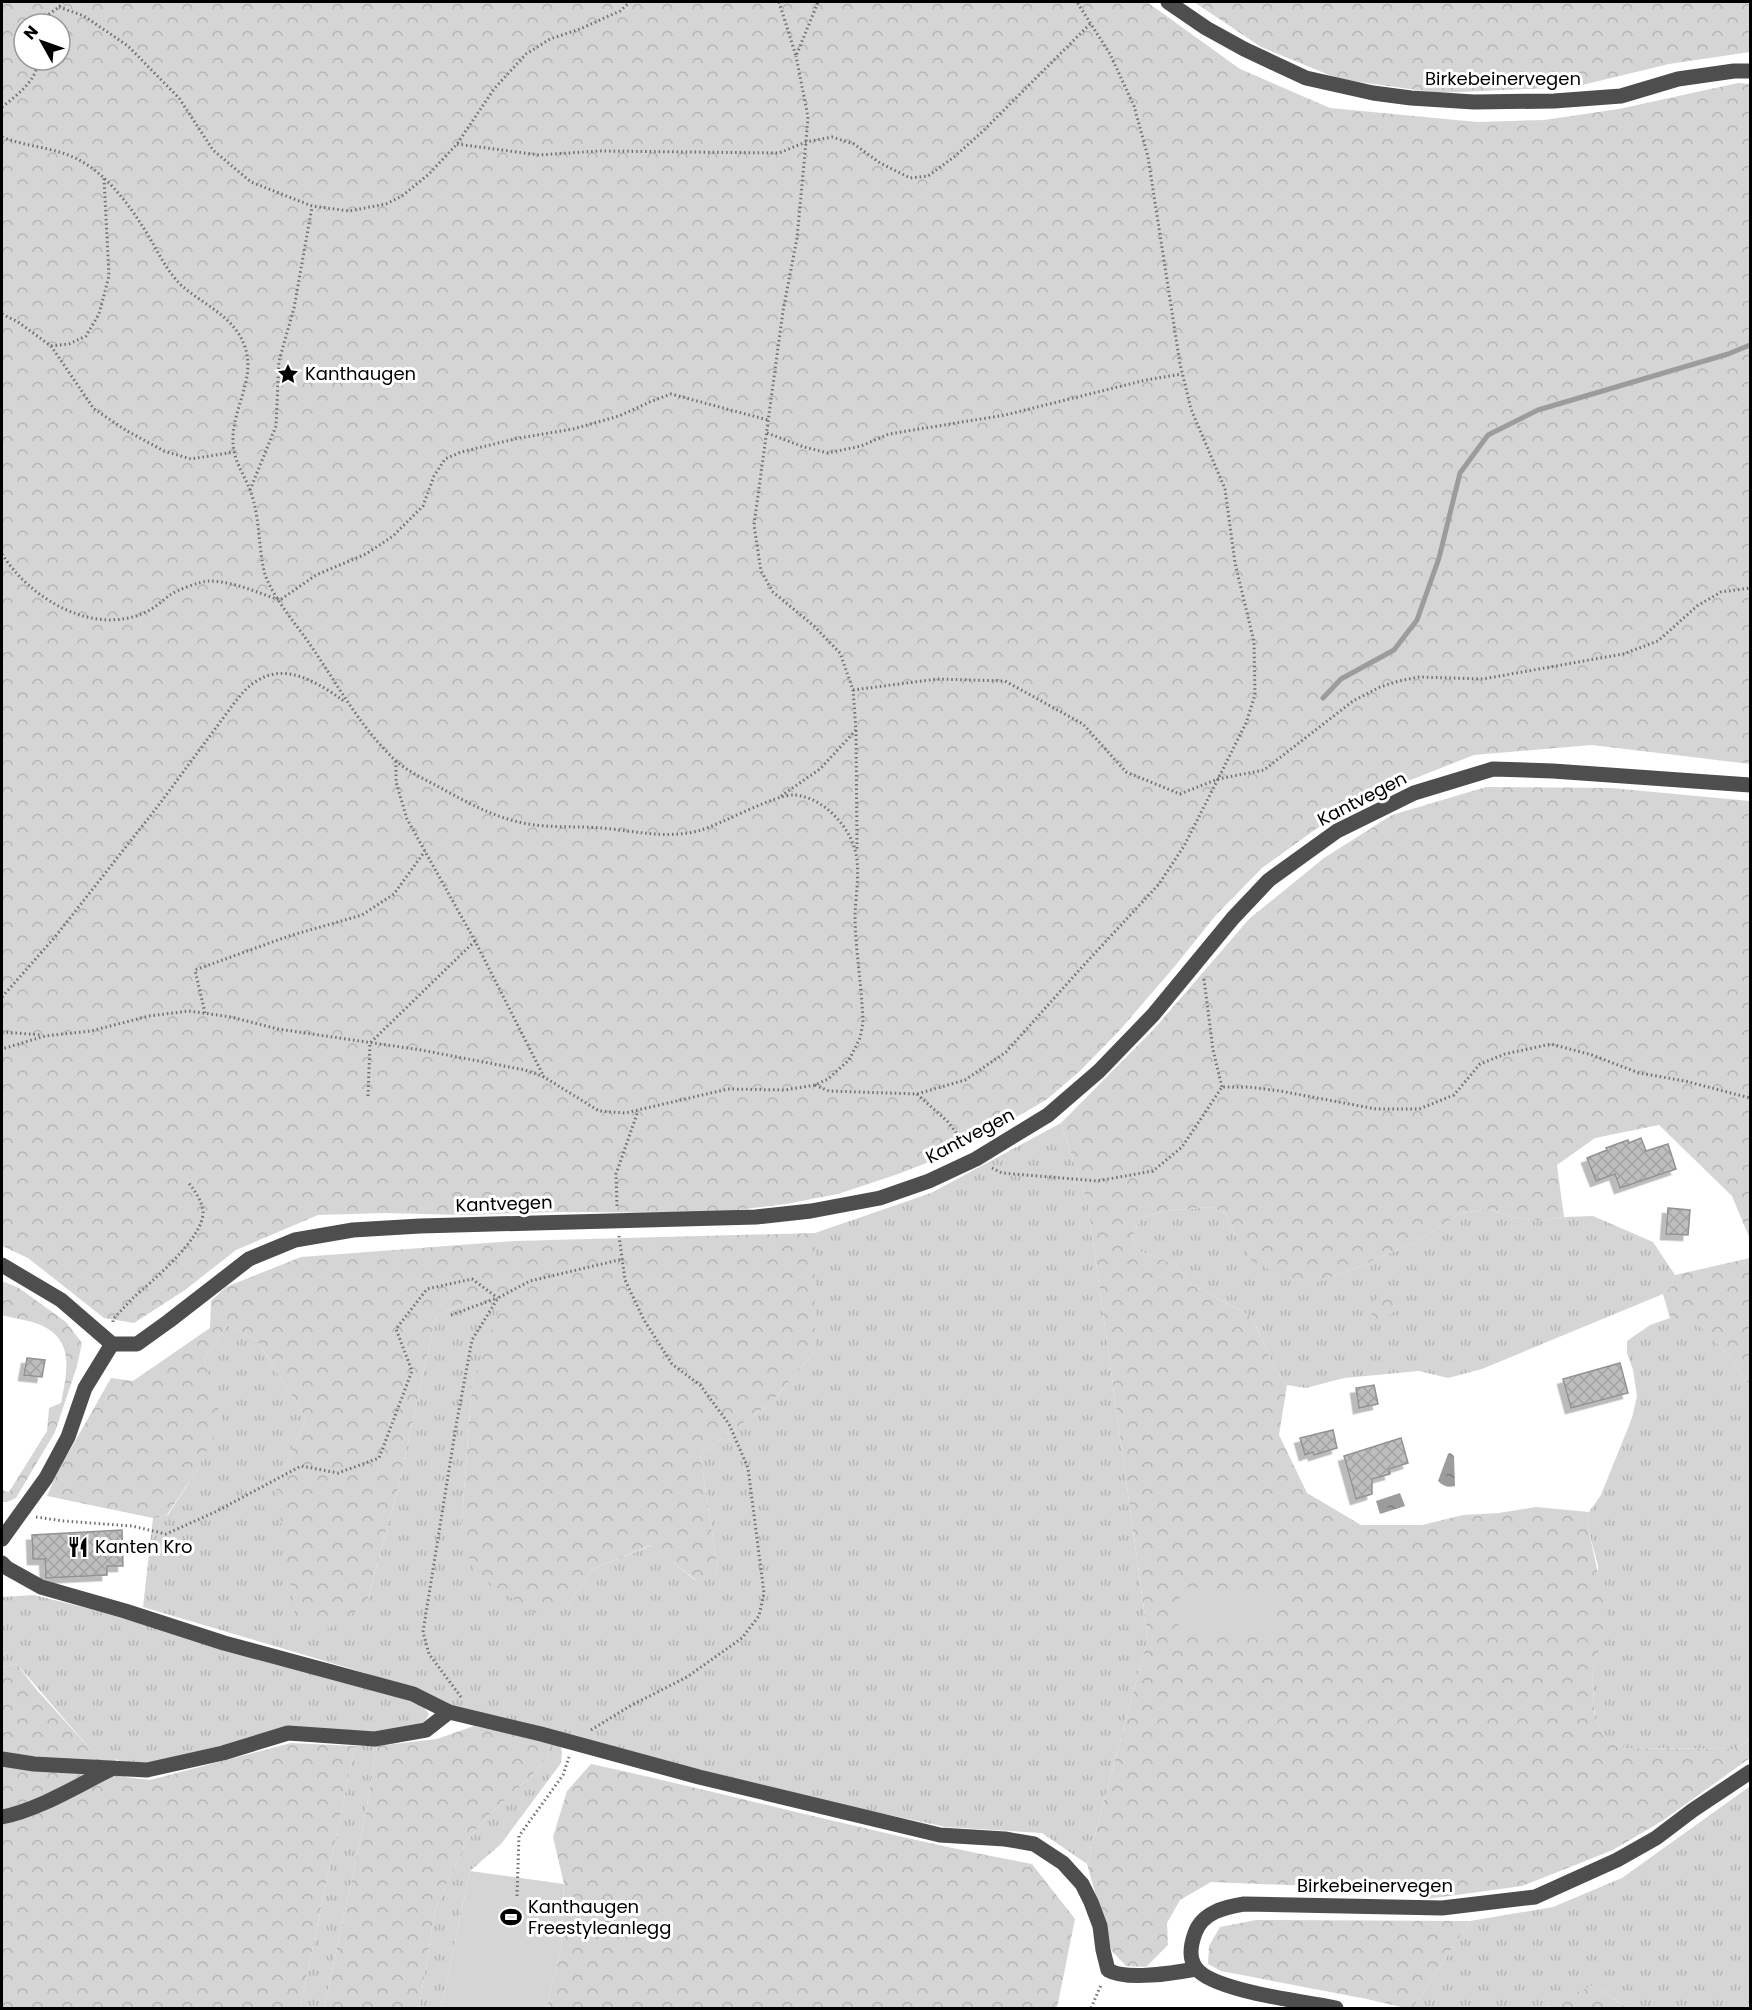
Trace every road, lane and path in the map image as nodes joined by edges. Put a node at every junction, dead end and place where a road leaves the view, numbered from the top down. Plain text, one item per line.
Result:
1 (63, 2) edge
2 (630, 2) edge
3 (779, 2) edge
4 (818, 2) edge
5 (1072, 2) edge
6 (1168, 2) edge
7 (1078, 4) edge
8 (59, 7) junction
9 (52, 12) edge
10 (1091, 23) junction
11 (796, 56) junction
12 (1750, 71) edge
13 (36, 72) edge
14 (2, 108) edge
15 (2, 137) edge
16 (806, 142) junction
17 (457, 144) junction
18 (104, 178) junction
19 (312, 206) junction
20 (2, 314) edge
21 (51, 346) junction
22 (1182, 374) junction
23 (768, 420) junction
24 (767, 434) junction
25 (234, 452) junction
26 (250, 490) junction
27 (2, 555) edge
28 (1750, 588) edge
29 (280, 600) junction
30 (854, 690) junction
31 (347, 703) junction
32 (856, 730) junction
33 (396, 761) junction
34 (1218, 779) junction
35 (1750, 786) edge
36 (778, 798) junction
37 (425, 851) junction
38 (857, 854) junction
39 (475, 941) junction
40 (1202, 956) junction
41 (2, 997) edge
42 (205, 1013) junction
43 (2, 1032) edge
44 (45, 1036) junction
45 (370, 1043) junction
46 (2, 1049) edge
47 (544, 1077) junction
48 (815, 1085) junction
49 (1222, 1087) junction
50 (917, 1094) junction
51 (368, 1096) dead end
52 (1750, 1098) edge
53 (638, 1110) junction
54 (976, 1159) junction
55 (188, 1182) dead end
56 (617, 1220) junction
57 (622, 1259) junction
58 (2, 1265) edge
59 (498, 1298) junction
60 (451, 1316) dead end
61 (112, 1344) junction
62 (22, 1512) junction
63 (2, 1539) edge
64 (2, 1563) edge
65 (449, 1712) junction
66 (476, 1719) junction
67 (565, 1741) junction
68 (2, 1759) edge
69 (113, 1768) junction
70 (1750, 1772) edge
71 (2, 1817) edge
72 (517, 1896) dead end
73 (1196, 1969) junction
74 (1108, 1970) junction
75 (1091, 2008) edge
76 (1336, 2008) edge

1 - 8 path
2 - 17 path
3 - 11 path
4 - 11 path
5 - 7 path
6 - 12 street, Birkebeinervegen
7 - 10 path
8 - 9 path
8 - 19 path
10 - 16 path
10 - 22 path
11 - 16 path
13 - 14 path
15 - 18 path
16 - 17 path
16 - 23 path
17 - 19 path
18 - 21 path
18 - 25 path
19 - 26 path
20 - 21 path
21 - 25 path
22 - 24 path
22 - 34 path
23 - 24 path
23 - 29 path
24 - 30 path
25 - 26 path
26 - 29 path
27 - 29 path
28 - 34 path
29 - 31 path
30 - 32 path
30 - 34 path
31 - 33 path
31 - 41 path
32 - 36 path
32 - 38 path
33 - 36 path
33 - 37 path
34 - 50 path
35 - 40 street, Kantvegen
36 - 38 path
37 - 39 path
37 - 42 path
38 - 48 path
39 - 45 path
39 - 47 path
40 - 49 path
40 - 54 street, Kantvegen
42 - 44 path
42 - 45 path
43 - 44 path
44 - 46 path
45 - 47 path
45 - 51 path
47 - 53 path
48 - 50 path
48 - 53 path
49 - 52 path
49 - 54 path
50 - 54 path
53 - 56 path
54 - 56 street, Kantvegen
55 - 61 path
56 - 57 path
56 - 61 street, Kantvegen
57 - 59 path
57 - 67 path
58 - 61 street
59 - 60 path
59 - 62 path
59 - 66 path
61 - 62 street
62 - 63 street
64 - 65 street
65 - 66 street
65 - 69 street
66 - 67 street
67 - 72 path
67 - 74 street
68 - 69 street
69 - 71 street
70 - 73 street, Birkebeinervegen
73 - 74 street
73 - 76 street
74 - 75 path

